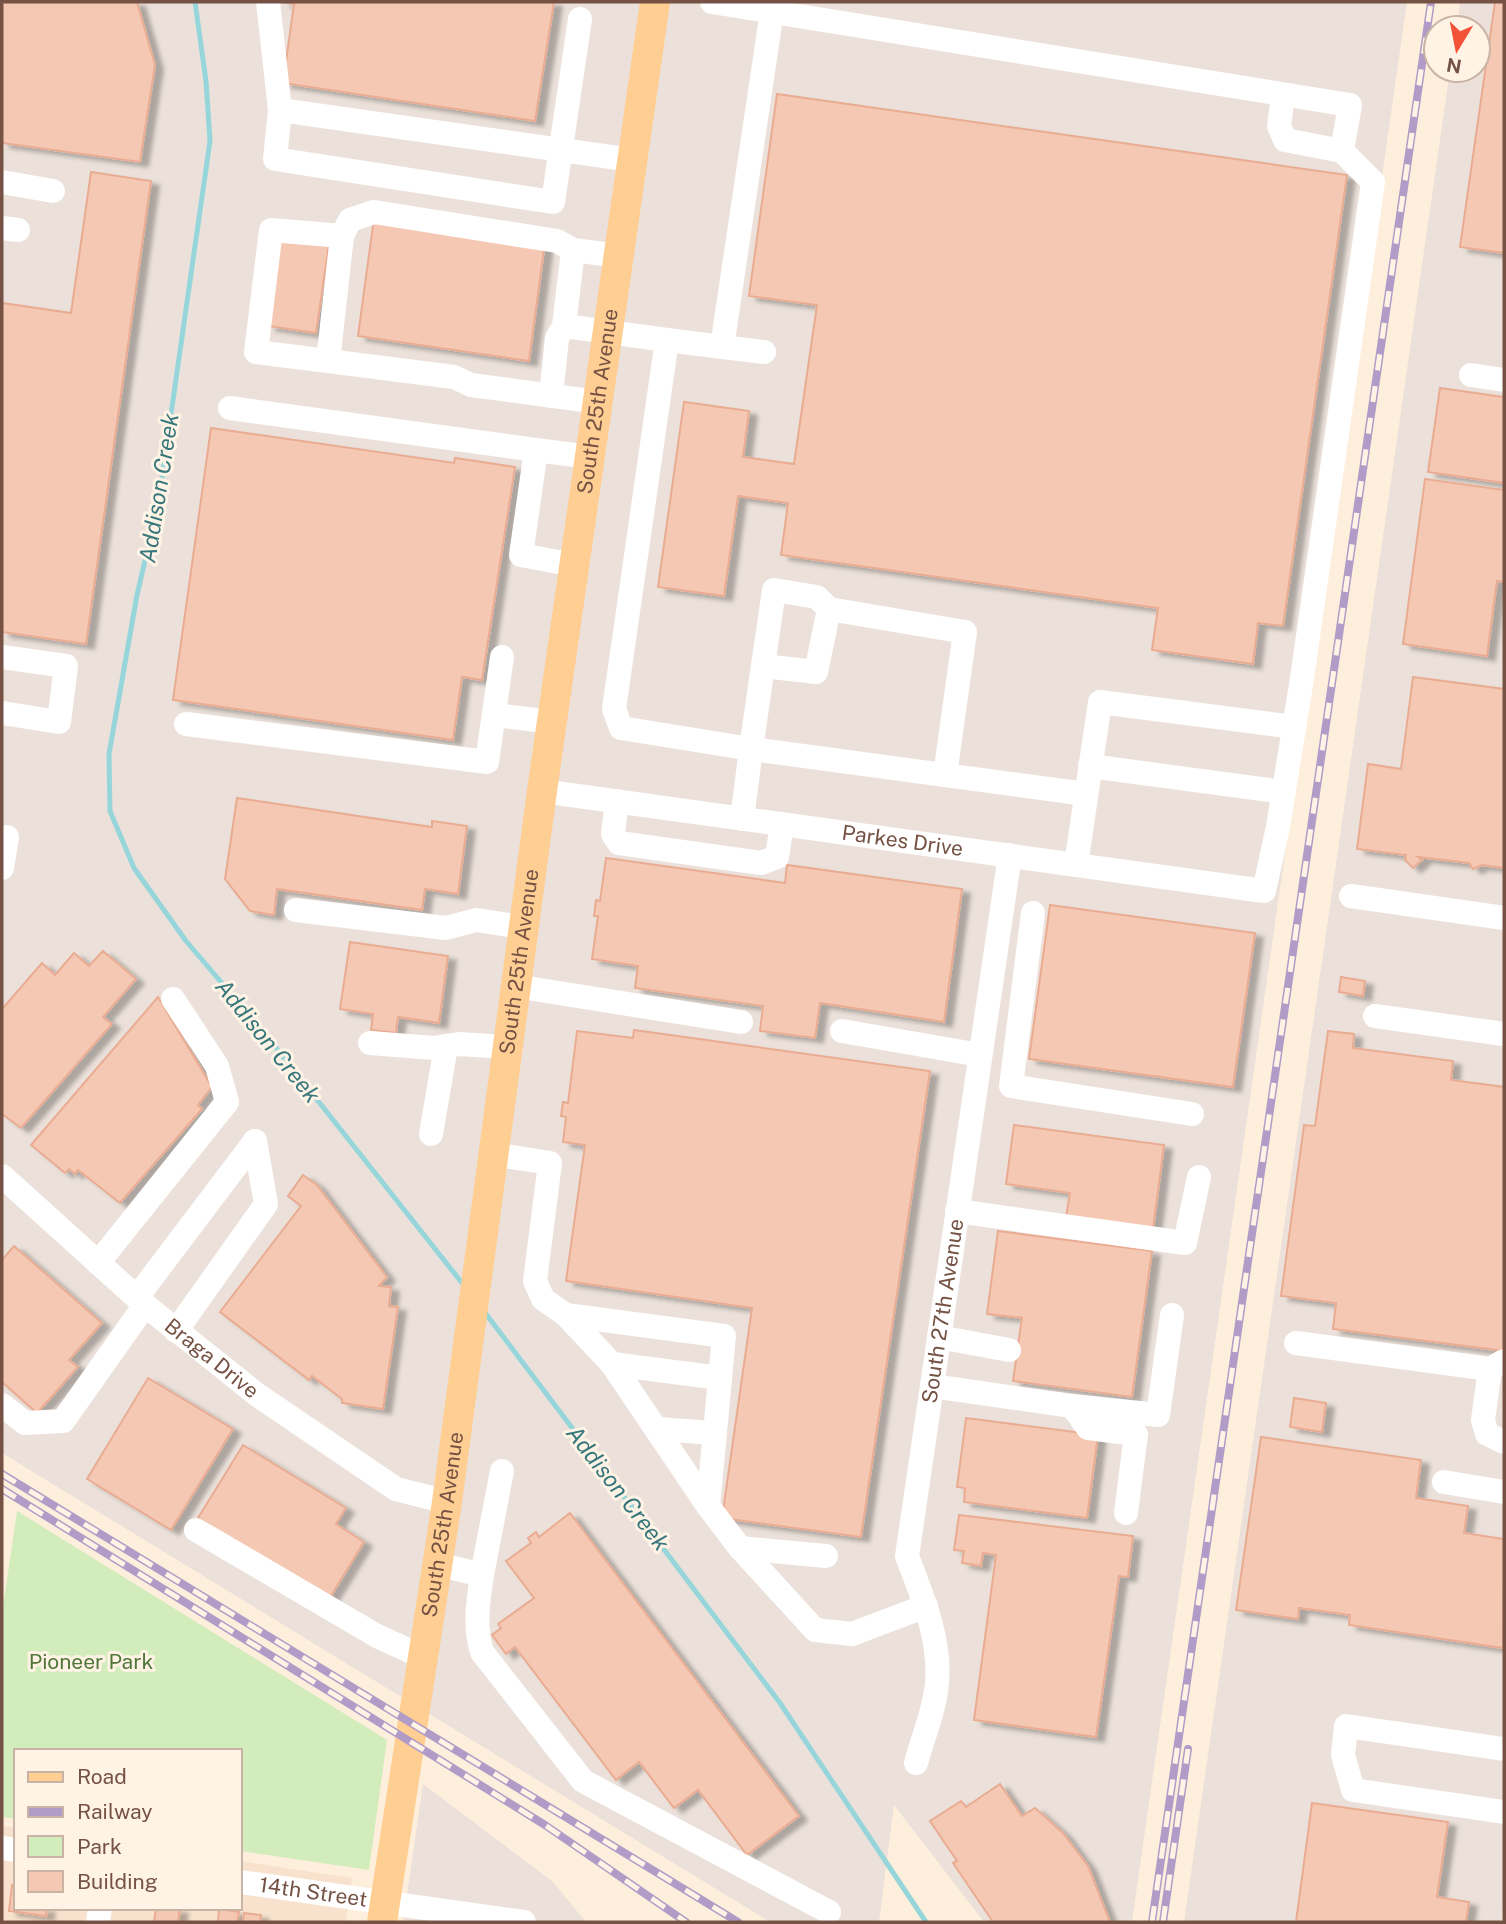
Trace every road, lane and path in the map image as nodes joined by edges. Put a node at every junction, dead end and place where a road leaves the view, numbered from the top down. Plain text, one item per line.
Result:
1 (268, 2) edge
2 (655, 2) edge
3 (727, 3) edge
4 (780, 9) edge
5 (580, 19) dead end
6 (1283, 95) junction
7 (280, 110) junction
8 (562, 149) junction
9 (1342, 151) junction
10 (632, 160) junction
11 (2, 182) edge
12 (53, 191) dead end
13 (342, 236) junction
14 (573, 250) junction
15 (619, 256) junction
16 (564, 327) junction
17 (608, 331) junction
18 (667, 340) junction
19 (722, 347) junction
20 (764, 352) dead end
21 (328, 361) junction
22 (1471, 375) dead end
23 (1504, 380) edge
24 (551, 396) junction
25 (598, 402) junction
26 (230, 408) dead end
27 (536, 450) junction
28 (590, 457) junction
29 (574, 565) junction
30 (830, 609) junction
31 (2, 657) edge
32 (502, 657) dead end
33 (763, 666) junction
34 (2, 713) edge
35 (495, 715) junction
36 (552, 722) junction
37 (186, 724) dead end
38 (1294, 727) junction
39 (751, 749) junction
40 (1090, 766) junction
41 (945, 775) junction
42 (542, 791) junction
43 (1284, 792) junction
44 (1086, 794) junction
45 (617, 801) junction
46 (742, 819) junction
47 (782, 824) junction
48 (7, 837) dead end
49 (1010, 856) junction
50 (1076, 865) junction
51 (2, 868) edge
52 (1350, 896) dead end
53 (296, 910) dead end
54 (1033, 913) dead end
55 (1504, 918) edge
56 (523, 927) junction
57 (515, 986) junction
58 (173, 999) dead end
59 (1375, 1016) dead end
60 (741, 1021) dead end
61 (842, 1031) dead end
62 (1504, 1034) edge
63 (370, 1043) dead end
64 (446, 1046) junction
65 (1016, 1046) junction
66 (507, 1047) junction
67 (981, 1049) junction
68 (1192, 1114) dead end
69 (431, 1134) dead end
70 (492, 1154) junction
71 (1199, 1177) dead end
72 (6, 1189) edge
73 (957, 1211) junction
74 (98, 1262) junction
75 (141, 1301) junction
76 (566, 1315) junction
77 (1171, 1315) dead end
78 (176, 1331) junction
79 (939, 1336) junction
80 (1296, 1343) dead end
81 (1009, 1349) dead end
82 (612, 1364) junction
83 (1497, 1365) edge
84 (720, 1378) junction
85 (932, 1386) junction
86 (2, 1405) edge
87 (1072, 1406) junction
88 (657, 1429) junction
89 (715, 1433) junction
90 (1504, 1441) edge
91 (502, 1471) dead end
92 (1444, 1482) dead end
93 (1504, 1492) edge
94 (447, 1502) junction
95 (708, 1506) junction
96 (1126, 1513) dead end
97 (196, 1530) dead end
98 (740, 1548) junction
99 (826, 1556) dead end
100 (437, 1564) junction
101 (481, 1575) junction
102 (926, 1606) junction
103 (423, 1657) junction
104 (1504, 1749) edge
105 (916, 1763) dead end
106 (1504, 1812) edge
107 (242, 1882) edge
108 (829, 1912) dead end
109 (383, 1913) edge
110 (523, 1922) edge

1 - 7 street
2 - 10 main road, South 25th Avenue
3 - 4 street
4 - 6 street
4 - 19 street
5 - 8 street
6 - 9 street
6 - 9 street
7 - 8 street
7 - 8 street
8 - 10 street
9 - 38 street
10 - 15 main road, South 25th Avenue
11 - 12 street
13 - 14 street
13 - 21 street
13 - 21 street
14 - 15 street
14 - 16 street
15 - 17 main road, South 25th Avenue
16 - 17 street
16 - 24 street
17 - 18 street
17 - 25 main road, South 25th Avenue
18 - 19 street
18 - 39 street
19 - 20 street
21 - 24 street
22 - 23 street
24 - 25 street
25 - 28 main road, South 25th Avenue
26 - 27 street
27 - 28 street
27 - 29 street
28 - 29 main road, South 25th Avenue
29 - 36 main road, South 25th Avenue
30 - 33 street
30 - 33 street
30 - 41 street
31 - 34 street
32 - 35 street
33 - 39 street
35 - 36 street
35 - 37 street
36 - 42 main road, South 25th Avenue
38 - 40 street
38 - 43 street
39 - 41 street
39 - 46 street
40 - 43 street
40 - 44 street
41 - 44 street
42 - 45 street, Parkes Drive
42 - 56 main road, South 25th Avenue
43 - 50 street, Parkes Drive
44 - 50 street
45 - 46 street, Parkes Drive
45 - 47 street
46 - 47 street, Parkes Drive
47 - 49 street, Parkes Drive
48 - 51 street
49 - 50 street, Parkes Drive
49 - 67 street, South 27th Avenue
52 - 55 street
53 - 56 street
54 - 65 street
56 - 57 main road, South 25th Avenue
57 - 60 street
57 - 66 main road, South 25th Avenue
58 - 74 street
59 - 62 street
61 - 67 street
63 - 64 street
64 - 66 street
64 - 69 street
65 - 67 street
65 - 68 street
66 - 70 main road, South 25th Avenue
67 - 73 street, South 27th Avenue
70 - 76 street
70 - 94 main road, South 25th Avenue
71 - 73 street
72 - 74 street, Braga Drive
73 - 79 street, South 27th Avenue
74 - 75 street, Braga Drive
75 - 78 street, Braga Drive
75 - 78 street
75 - 86 street
76 - 82 street
76 - 84 street
77 - 87 street
78 - 94 street, Braga Drive
79 - 81 street
79 - 85 street, South 27th Avenue
80 - 83 street
82 - 84 street
82 - 88 street
83 - 90 street
84 - 89 street
85 - 87 street
85 - 102 street, South 27th Avenue
87 - 96 street
88 - 89 street
88 - 95 street
89 - 95 street
91 - 101 street
92 - 93 street
94 - 100 main road, South 25th Avenue
95 - 98 street
97 - 103 street
98 - 99 street
98 - 102 street
100 - 101 street
100 - 103 main road, South 25th Avenue
101 - 108 street
102 - 105 street, South 27th Avenue
103 - 109 main road, South 25th Avenue
104 - 106 street
107 - 109 street, 14th Street
109 - 110 street, 14th Street

